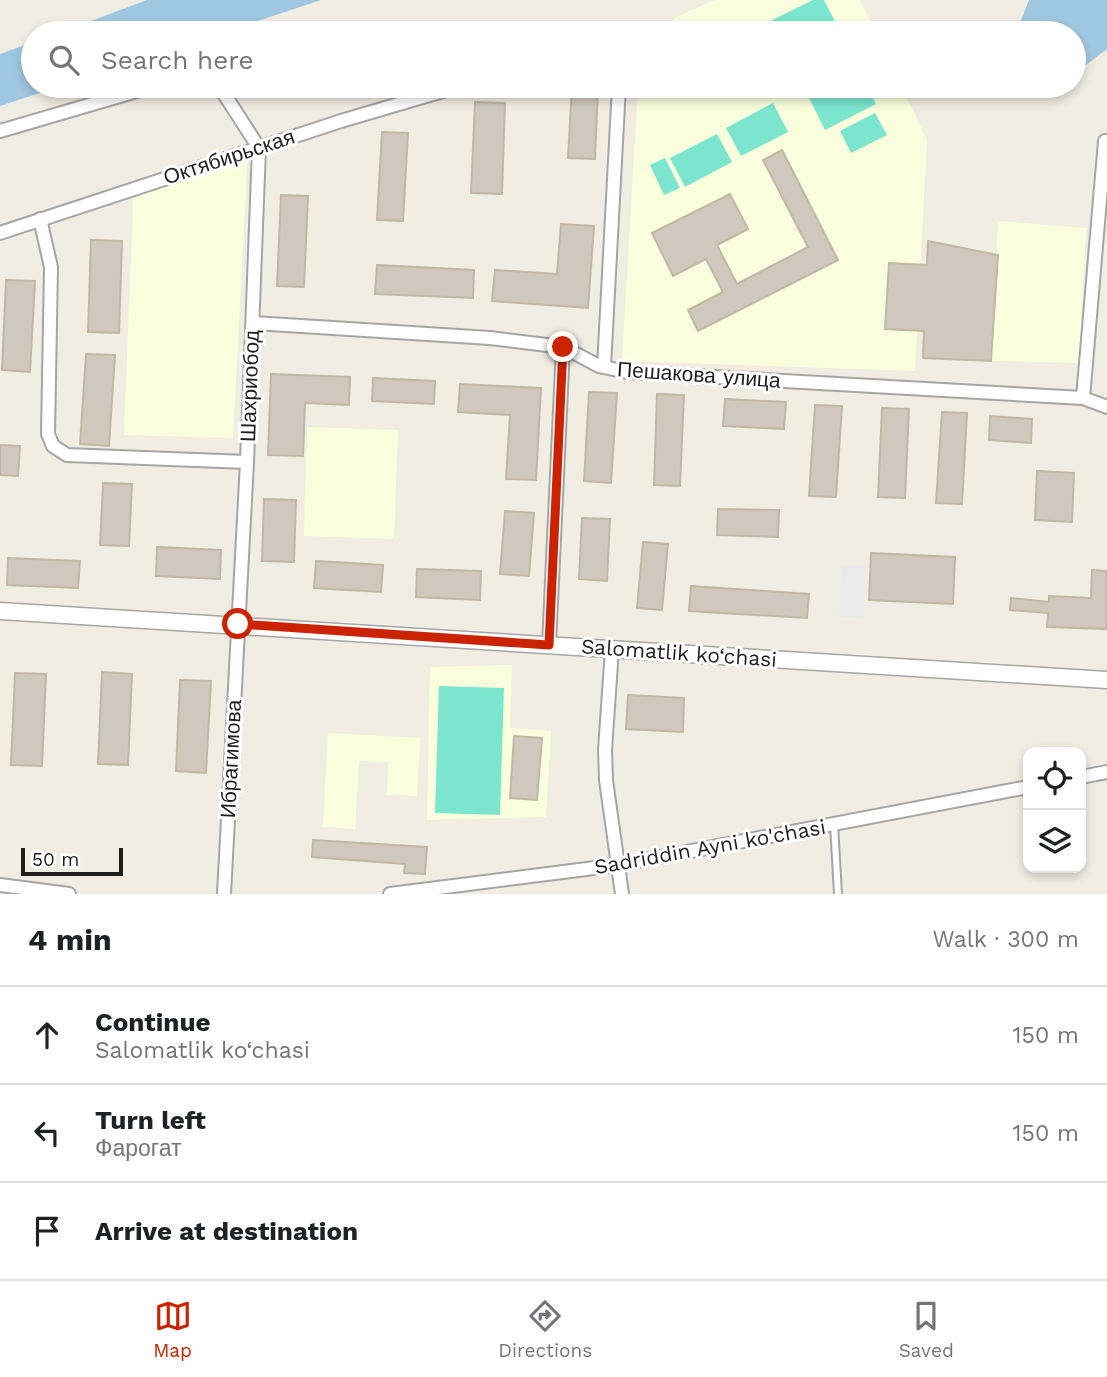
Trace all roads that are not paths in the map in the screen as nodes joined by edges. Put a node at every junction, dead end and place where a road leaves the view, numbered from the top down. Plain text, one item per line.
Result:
1 (113, 98) edge
2 (227, 98) edge
3 (419, 98) edge
4 (618, 98) edge
5 (0, 131) edge
6 (1105, 141) edge
7 (259, 148) junction
8 (40, 219) junction
9 (0, 233) edge
10 (253, 323) junction
11 (563, 347) junction
12 (604, 367) junction
13 (1083, 398) junction
14 (1107, 407) edge
15 (247, 462) junction
16 (0, 611) edge
17 (238, 624) junction
18 (549, 645) junction
19 (612, 649) junction
20 (1107, 680) edge
21 (1107, 772) edge
22 (1086, 776) edge
23 (1023, 788) edge
24 (834, 824) junction
25 (618, 865) junction
26 (0, 885) edge
27 (69, 894) edge
28 (224, 894) edge
29 (390, 894) edge
30 (622, 894) edge
31 (838, 894) edge

1 - 5 street
2 - 7 street
3 - 7 street, Октябирьская
4 - 12 street
6 - 13 street
7 - 8 street, Октябирьская
7 - 10 street, Шахриобод
8 - 9 street, Октябирьская
8 - 15 street
10 - 11 street, Пешакова улица
10 - 15 street, Шахриобод
11 - 12 street, Пешакова улица
11 - 18 street
12 - 13 street, Пешакова улица
13 - 14 street, Пешакова улица
15 - 17 street, Шахриобод
16 - 17 street, Salomatlik ko‘chasi
17 - 18 street, Salomatlik ko‘chasi
17 - 28 street, Ибрагимова
18 - 19 street, Salomatlik ko‘chasi
19 - 20 street, Salomatlik ko‘chasi
19 - 25 street
21 - 22 street
23 - 24 street, Sadriddin Ayni ko'chasi
24 - 25 street, Sadriddin Ayni ko'chasi
24 - 31 lane
25 - 29 street, Sadriddin Ayni ko'chasi
25 - 30 street
26 - 27 street

